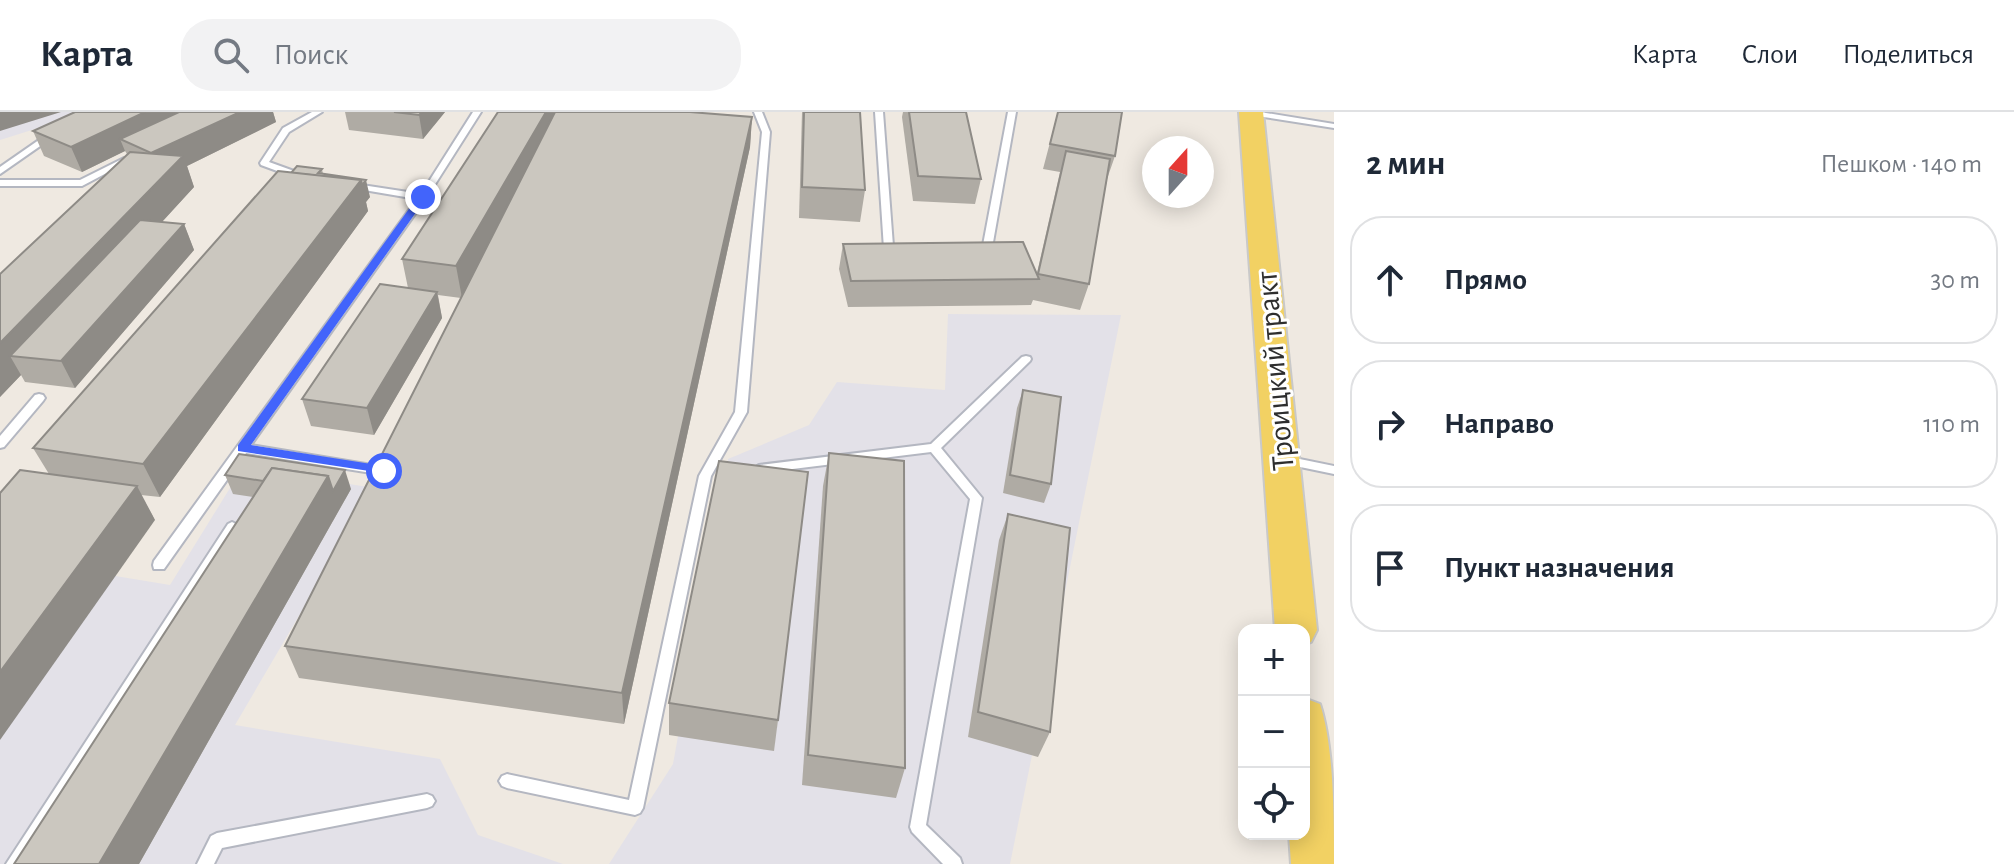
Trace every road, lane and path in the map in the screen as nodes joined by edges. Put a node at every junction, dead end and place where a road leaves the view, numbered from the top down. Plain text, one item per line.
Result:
1 (318, 112) edge
2 (477, 112) edge
3 (758, 112) edge
4 (879, 112) edge
5 (1012, 112) edge
6 (1251, 112) edge
7 (1334, 126) edge
8 (57, 131) edge
9 (138, 154) edge
10 (0, 171) edge
11 (296, 176) junction
12 (310, 178) edge
13 (0, 183) edge
14 (338, 183) edge
15 (285, 188) edge
16 (423, 197) junction
17 (959, 248) edge
18 (917, 249) edge
19 (1026, 359) dead end
20 (39, 398) dead end
21 (0, 444) edge
22 (242, 448) junction
23 (934, 448) junction
24 (1281, 459) junction
25 (1334, 470) edge
26 (384, 471) edge
27 (746, 471) edge
28 (232, 527) edge
29 (159, 565) dead end
30 (1295, 624) edge
31 (1308, 768) edge
32 (507, 781) dead end
33 (427, 801) dead end
34 (14, 864) edge
35 (205, 864) edge
36 (954, 864) edge
37 (1317, 864) edge

1 - 11 lane
2 - 16 lane
3 - 32 lane
4 - 18 lane
5 - 17 lane
6 - 7 lane
6 - 24 main road, Троицкий тракт
8 - 10 lane
9 - 13 lane
11 - 12 lane
11 - 15 lane
14 - 16 lane
16 - 22 lane
19 - 23 lane
20 - 21 lane
22 - 26 lane
22 - 29 lane
23 - 27 lane
23 - 36 lane
24 - 25 lane
24 - 30 main road, Троицкий тракт
28 - 34 lane
31 - 37 main road
33 - 35 lane

